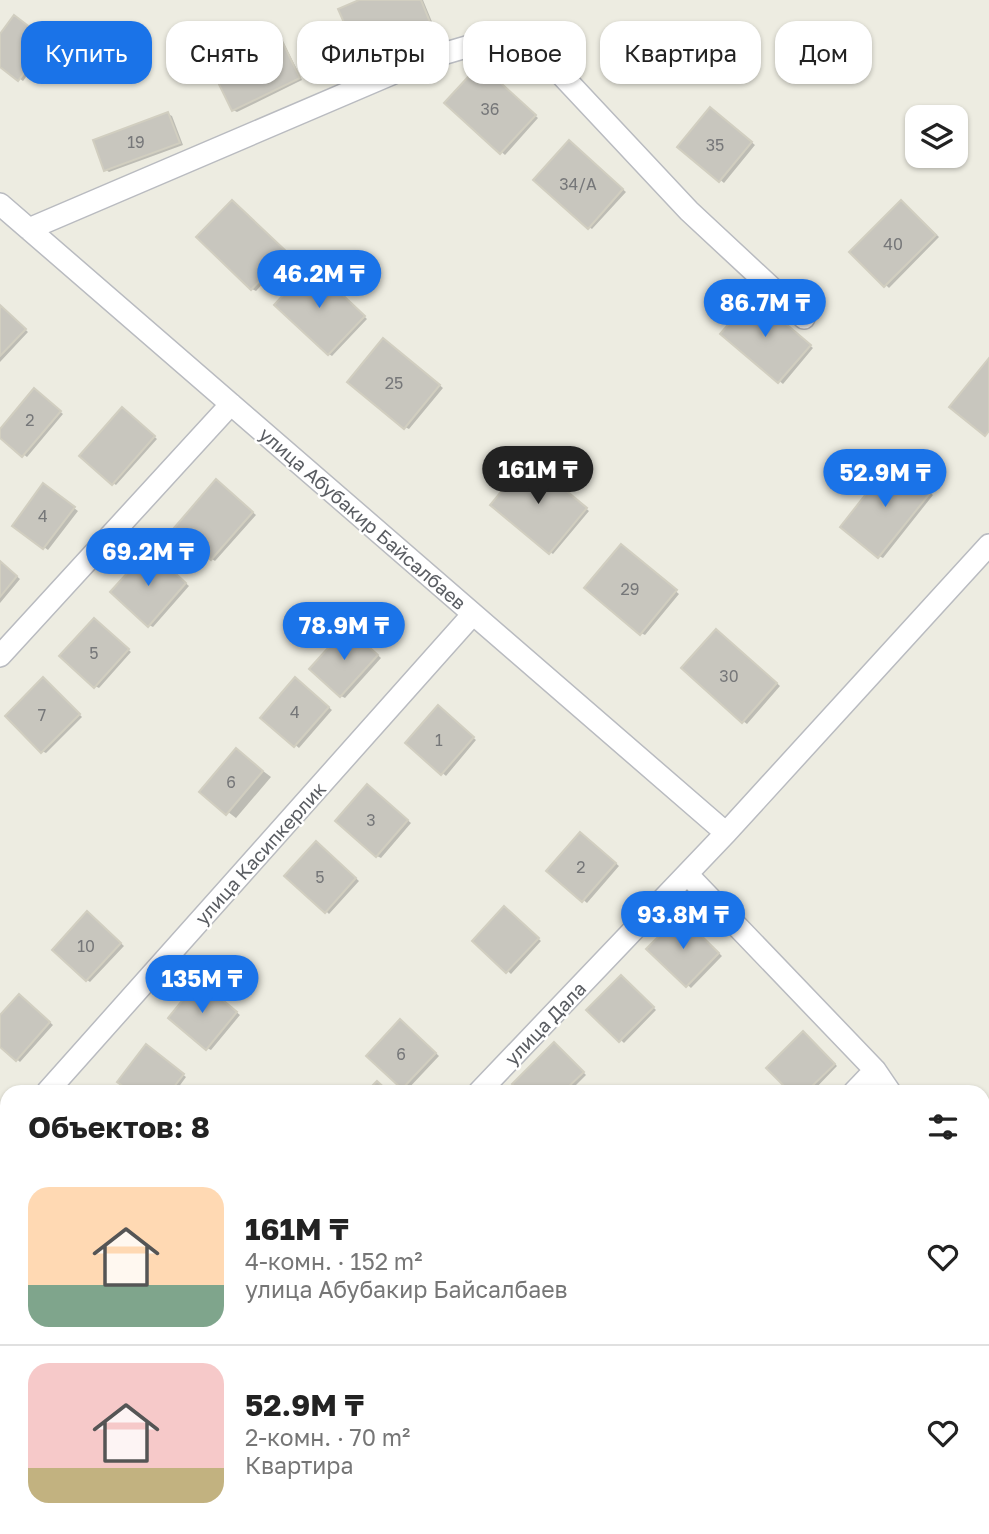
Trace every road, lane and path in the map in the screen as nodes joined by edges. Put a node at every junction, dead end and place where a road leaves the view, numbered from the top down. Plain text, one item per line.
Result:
1 (3, 212) edge
2 (29, 229) junction
3 (804, 318) dead end
4 (231, 404) junction
5 (989, 545) edge
6 (473, 614) junction
7 (0, 656) edge
8 (726, 833) junction
9 (687, 874) junction
10 (874, 1070) junction
11 (53, 1085) edge
12 (486, 1085) edge
13 (860, 1085) edge
14 (885, 1085) edge

1 - 2 street, улица Абубакир Байсалбаев
2 - 3 street
2 - 4 street, улица Абубакир Байсалбаев
4 - 6 street, улица Абубакир Байсалбаев
4 - 7 street
5 - 8 street, улица Дала
6 - 8 street, улица Абубакир Байсалбаев
6 - 11 street, улица Касипкерлик
8 - 9 street, улица Дала
9 - 10 street
9 - 12 street, улица Дала
10 - 13 street
10 - 14 street

